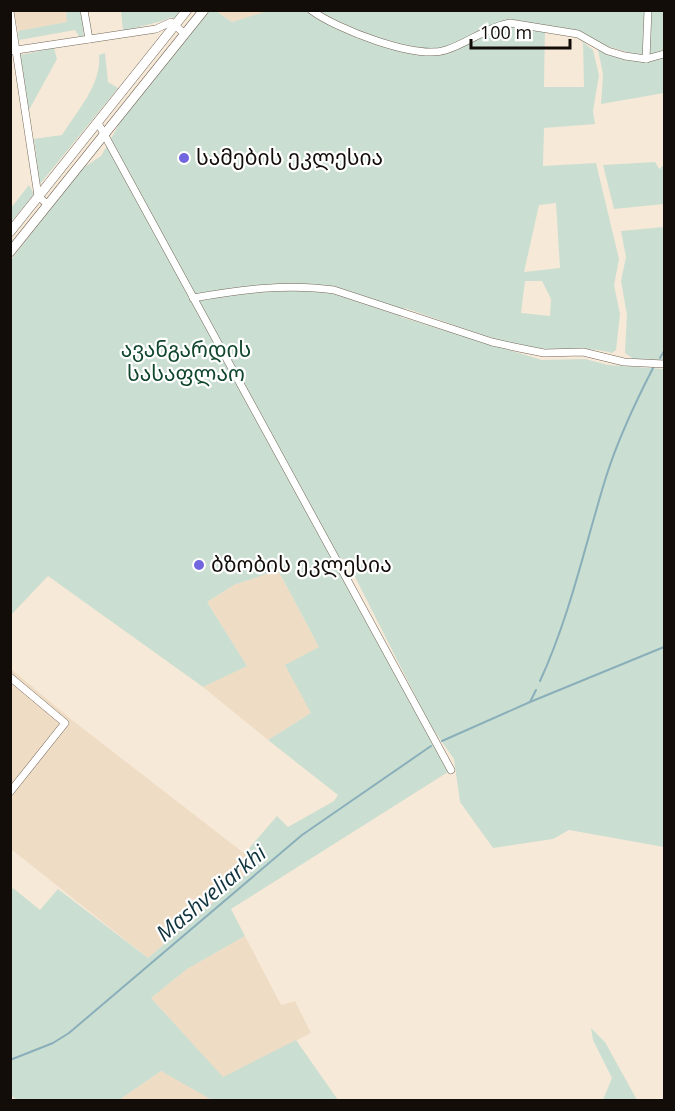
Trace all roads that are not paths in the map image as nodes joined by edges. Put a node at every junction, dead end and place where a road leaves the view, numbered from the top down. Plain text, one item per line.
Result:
1 (84, 10) edge
2 (187, 10) edge
3 (204, 10) edge
4 (311, 10) edge
5 (648, 10) edge
6 (10, 11) edge
7 (175, 25) junction
8 (185, 34) junction
9 (89, 39) junction
10 (13, 51) edge
11 (664, 54) edge
12 (646, 59) junction
13 (98, 123) junction
14 (103, 134) junction
15 (39, 196) junction
16 (48, 205) junction
17 (10, 232) edge
18 (10, 252) edge
19 (193, 298) junction
20 (664, 364) edge
21 (10, 676) edge
22 (451, 770) dead end
23 (10, 792) edge

1 - 9 street
2 - 7 main road
3 - 8 main road
4 - 12 street
5 - 12 street
6 - 10 street
7 - 8 street
7 - 9 street
7 - 13 main road
8 - 14 main road
9 - 10 street
10 - 15 street
11 - 12 street
13 - 14 street
13 - 15 main road
14 - 16 main road
14 - 19 street
15 - 16 street
15 - 17 main road
16 - 18 main road
19 - 20 street
19 - 22 street
21 - 23 street

